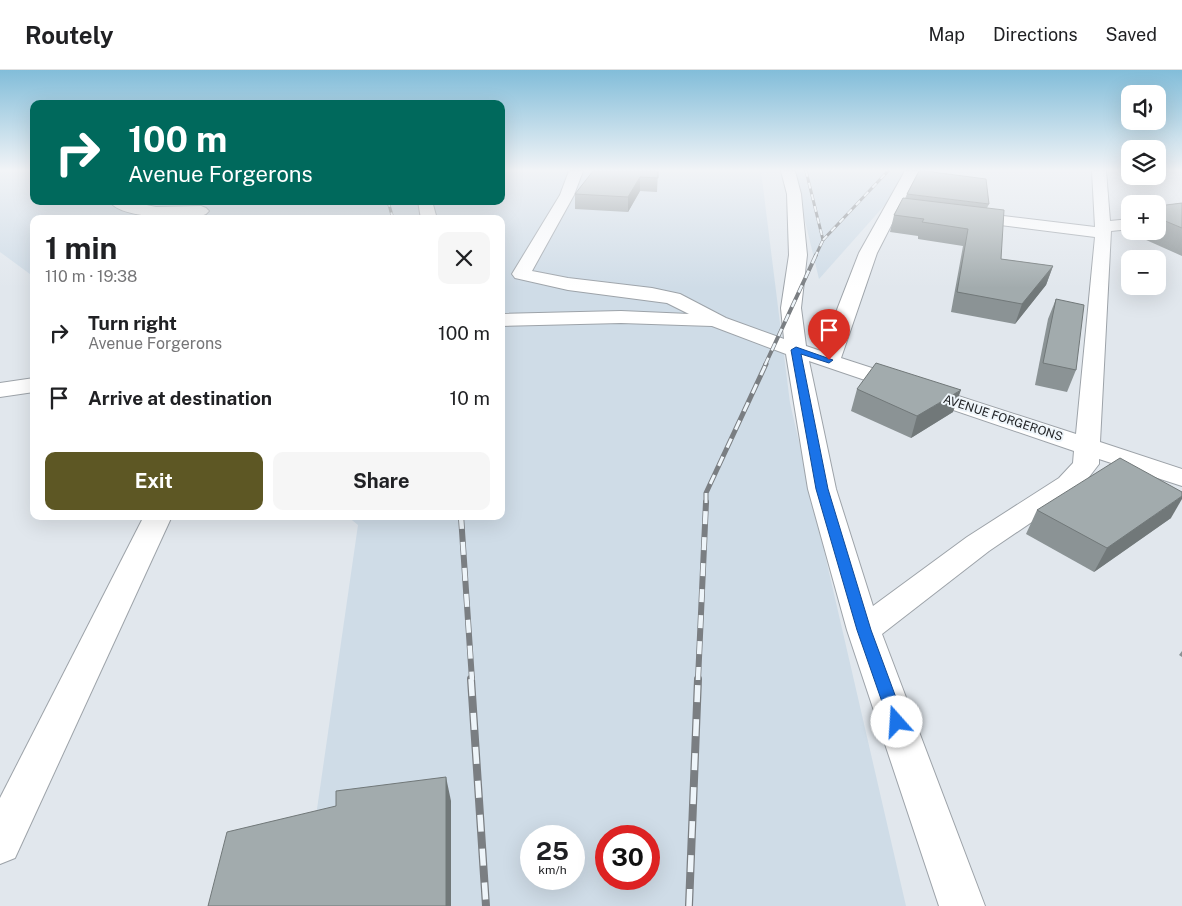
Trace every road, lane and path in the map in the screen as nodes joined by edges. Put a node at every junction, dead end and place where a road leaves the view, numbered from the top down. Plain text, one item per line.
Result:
1 (151, 210) edge
2 (201, 210) edge
3 (558, 210) edge
4 (795, 210) edge
5 (891, 210) edge
6 (921, 210) edge
7 (1102, 210) edge
8 (1121, 226) edge
9 (1103, 230) junction
10 (505, 272) edge
11 (521, 274) junction
12 (505, 320) edge
13 (719, 322) junction
14 (796, 350) junction
15 (829, 360) junction
16 (30, 386) edge
17 (0, 390) edge
18 (1088, 446) junction
19 (1182, 478) edge
20 (156, 520) edge
21 (864, 630) junction
22 (0, 843) edge
23 (962, 906) edge

1 - 2 street
3 - 11 street
4 - 14 street
5 - 15 street
6 - 9 street
7 - 9 street
8 - 9 street
9 - 18 street
10 - 11 street
11 - 13 street
12 - 13 street
13 - 14 street, AVENUE FORGERONS
14 - 15 street, AVENUE FORGERONS
14 - 21 street
15 - 18 street, AVENUE FORGERONS
16 - 17 street
18 - 19 street, AVENUE FORGERONS
18 - 21 street
20 - 22 street
21 - 23 street

